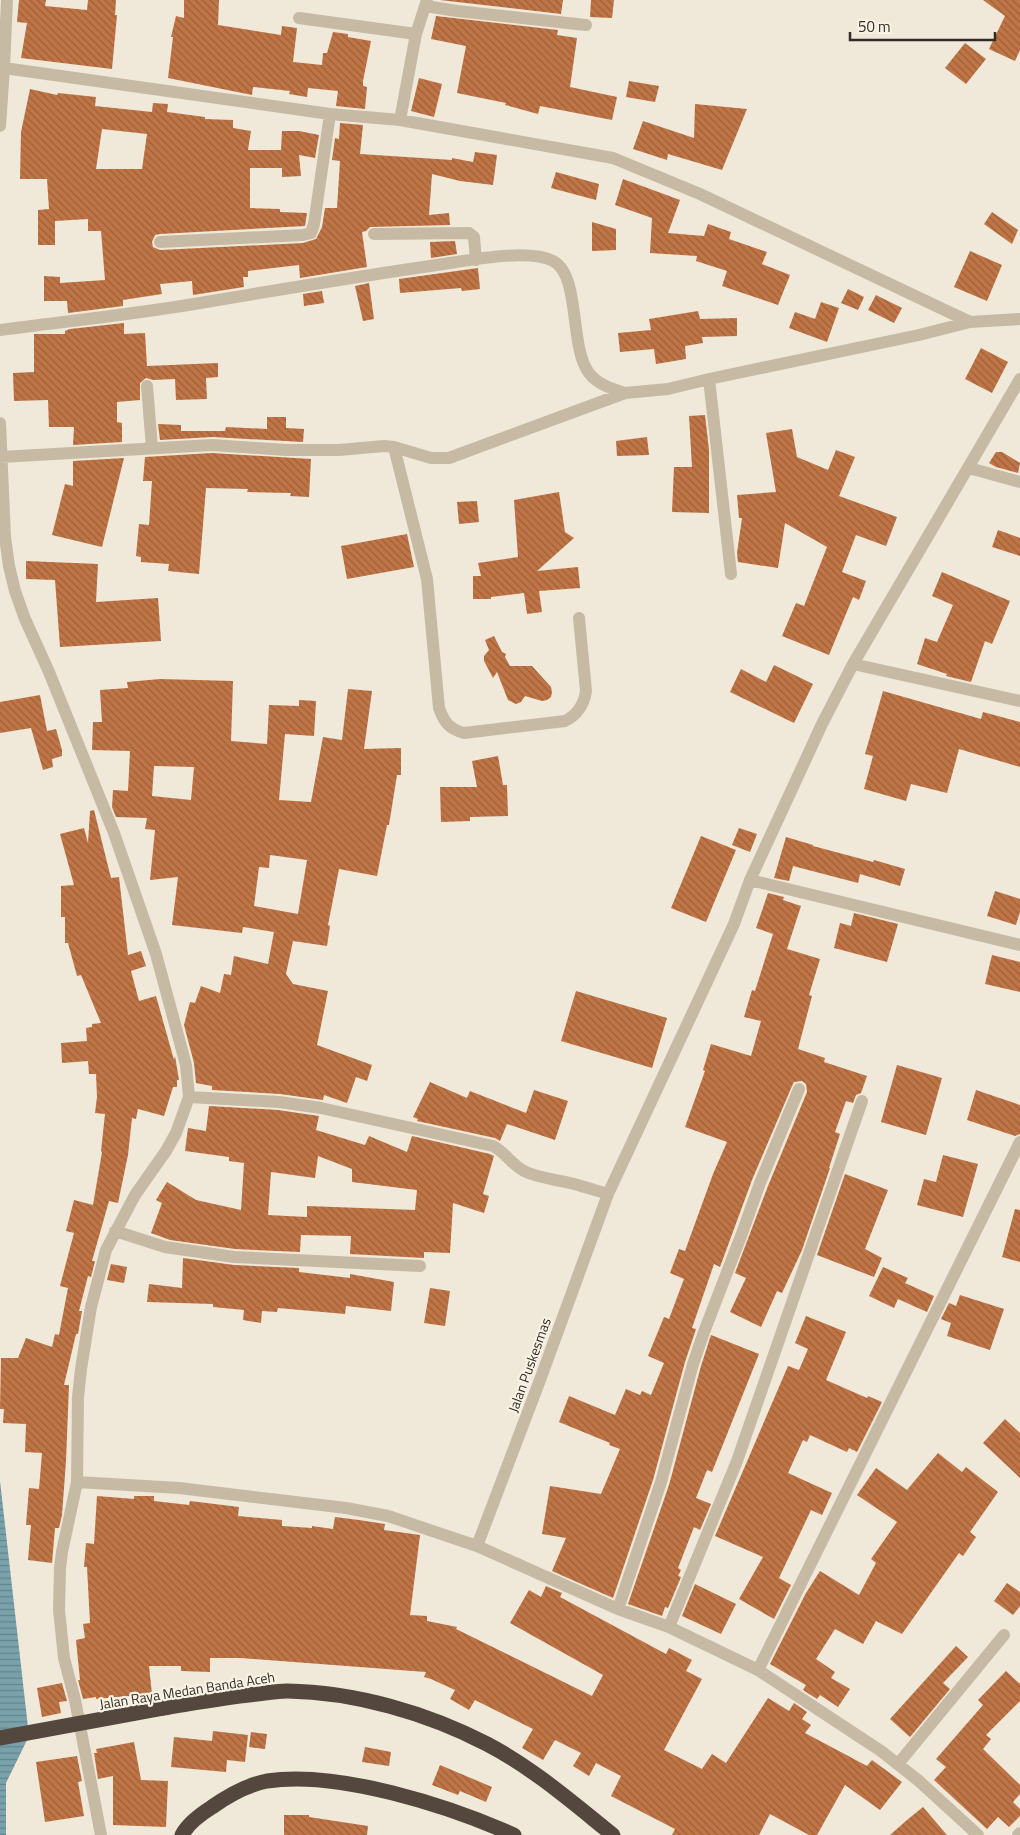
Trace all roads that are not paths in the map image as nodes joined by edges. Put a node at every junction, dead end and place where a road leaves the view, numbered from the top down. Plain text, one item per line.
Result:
1 (7, 0) edge
2 (426, 3) edge
3 (299, 18) dead end
4 (586, 26) dead end
5 (416, 34) junction
6 (4, 68) junction
7 (330, 114) junction
8 (400, 120) junction
9 (0, 126) edge
10 (374, 234) dead end
11 (160, 242) dead end
12 (476, 260) junction
13 (1020, 319) edge
14 (970, 322) junction
15 (0, 330) edge
16 (709, 379) junction
17 (1020, 379) edge
18 (147, 386) dead end
19 (624, 393) junction
20 (0, 423) edge
21 (394, 447) junction
22 (152, 448) junction
23 (0, 457) edge
24 (969, 468) junction
25 (1020, 482) edge
26 (731, 574) dead end
27 (579, 618) dead end
28 (853, 664) junction
29 (1020, 701) edge
30 (750, 880) junction
31 (1020, 945) edge
32 (799, 1089) dead end
33 (189, 1096) junction
34 (862, 1101) dead end
35 (1020, 1142) edge
36 (608, 1194) junction
37 (115, 1231) junction
38 (420, 1266) dead end
39 (77, 1482) junction
40 (477, 1546) junction
41 (618, 1609) junction
42 (669, 1627) junction
43 (1004, 1635) dead end
44 (758, 1670) junction
45 (0, 1738) edge
46 (898, 1764) junction
47 (101, 1835) edge
48 (182, 1835) edge
49 (514, 1835) edge
50 (613, 1835) edge
51 (978, 1835) edge

1 - 6 street
2 - 4 street
2 - 5 street
3 - 5 street
5 - 8 street
6 - 7 street
6 - 9 street
7 - 8 street
7 - 11 street
8 - 14 street
10 - 12 street
12 - 15 street
12 - 19 street
13 - 14 street
14 - 16 street
16 - 19 street
16 - 26 street
17 - 24 street, Jalan Puskesmas
18 - 22 street
19 - 21 street
20 - 23 street
21 - 22 street
21 - 27 street
22 - 23 street
23 - 33 street
24 - 25 street
24 - 28 street, Jalan Puskesmas
28 - 29 street
28 - 30 street, Jalan Puskesmas
30 - 31 street
30 - 36 street, Jalan Puskesmas
32 - 41 street
33 - 36 street
33 - 37 street
34 - 42 street
35 - 44 street
36 - 40 street, Jalan Puskesmas
37 - 38 street
37 - 39 street
39 - 40 street
39 - 47 street
40 - 41 street
41 - 42 street
42 - 44 street
43 - 46 street
44 - 46 street
45 - 50 highway, Jalan Raya Medan Banda Aceh, bridge
46 - 51 street
48 - 49 highway

